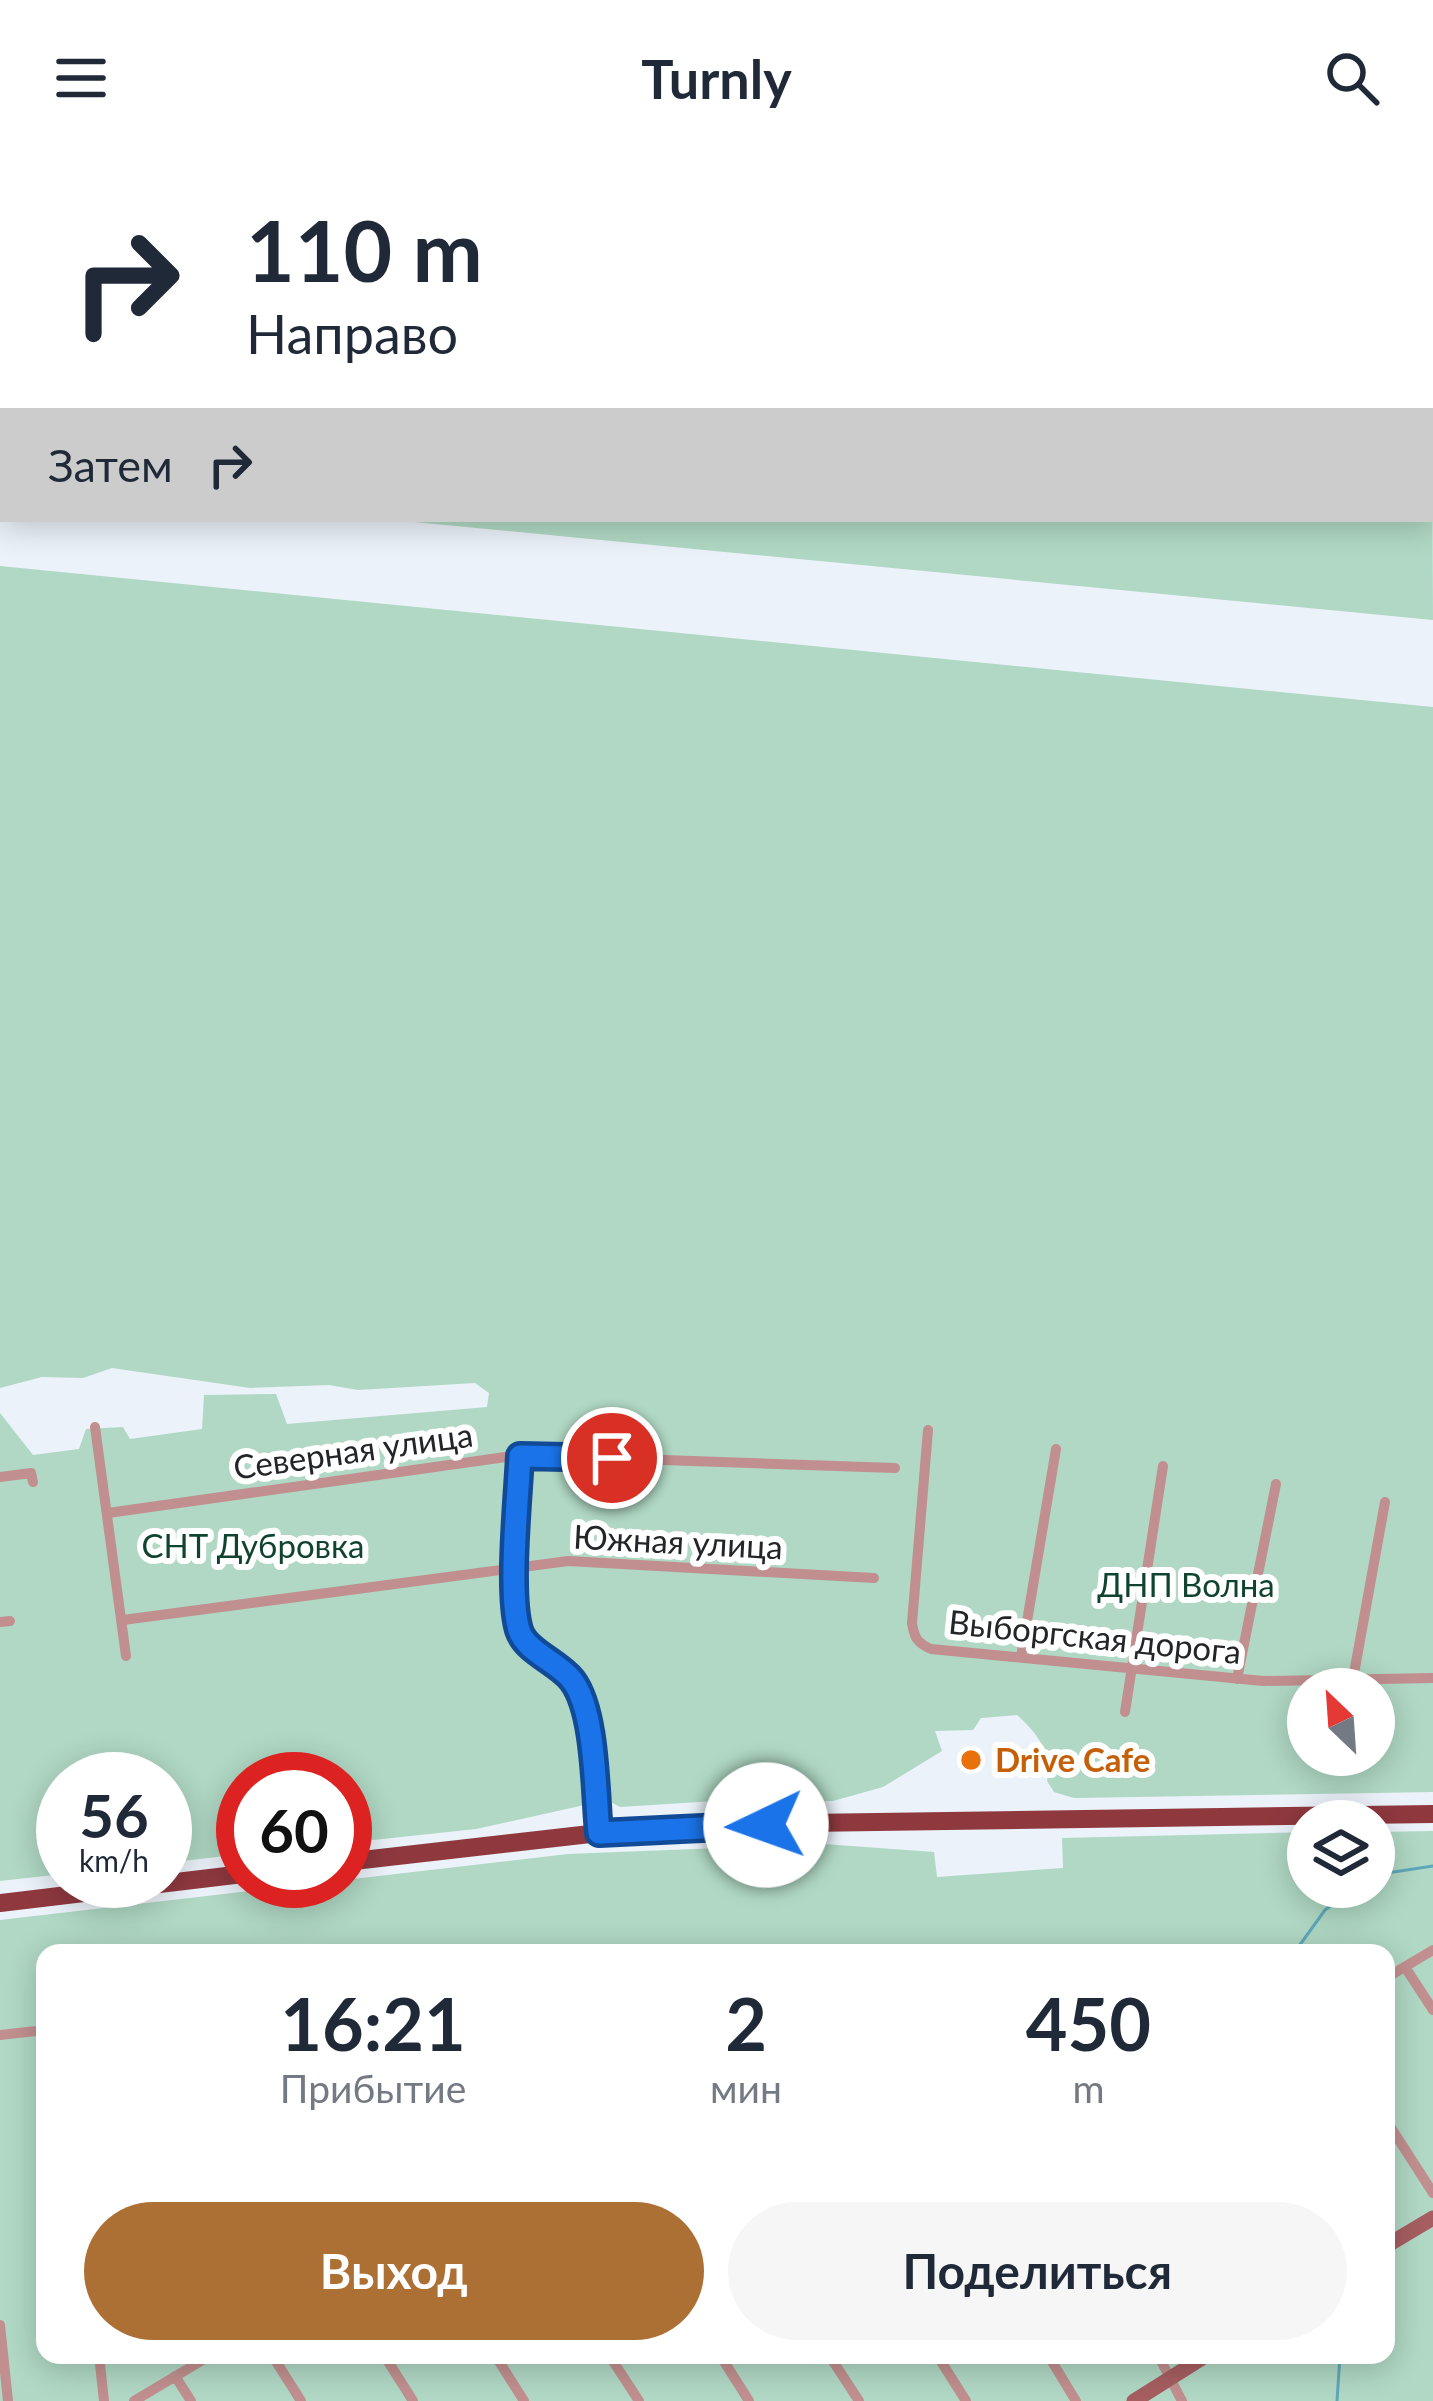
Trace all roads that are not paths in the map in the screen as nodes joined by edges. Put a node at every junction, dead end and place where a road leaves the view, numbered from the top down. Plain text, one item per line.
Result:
1 (95, 1427) dead end
2 (928, 1430) dead end
3 (1056, 1449) dead end
4 (520, 1456) junction
5 (1163, 1466) dead end
6 (895, 1468) dead end
7 (0, 1477) edge
8 (33, 1482) dead end
9 (1276, 1484) dead end
10 (1385, 1502) dead end
11 (108, 1513) junction
12 (516, 1567) junction
13 (874, 1578) dead end
14 (123, 1620) junction
15 (126, 1656) dead end
16 (1021, 1657) junction
17 (1130, 1667) junction
18 (1355, 1668) edge
19 (1395, 1678) edge
20 (1433, 1678) edge
21 (1237, 1679) junction
22 (1287, 1679) edge
23 (1125, 1712) dead end
24 (1433, 1814) edge
25 (599, 1833) junction
26 (372, 1859) edge
27 (216, 1877) edge
28 (0, 1903) edge
29 (1433, 1950) edge
30 (1405, 1967) junction
31 (1395, 1973) edge
32 (1433, 2010) edge
33 (36, 2031) edge
34 (0, 2035) edge
35 (1395, 2134) edge
36 (1433, 2193) edge
37 (1433, 2218) edge
38 (1395, 2241) edge
39 (0, 2325) edge
40 (100, 2364) edge
41 (190, 2364) edge
42 (278, 2364) edge
43 (390, 2364) edge
44 (501, 2364) edge
45 (615, 2364) edge
46 (726, 2364) edge
47 (836, 2364) edge
48 (943, 2364) edge
49 (1053, 2364) edge
50 (1164, 2364) edge
51 (1193, 2364) edge
52 (175, 2377) junction
53 (1172, 2377) junction
54 (8, 2401) edge
55 (104, 2401) edge
56 (134, 2401) edge
57 (190, 2401) edge
58 (301, 2401) edge
59 (413, 2401) edge
60 (524, 2401) edge
61 (638, 2401) edge
62 (749, 2401) edge
63 (859, 2401) edge
64 (966, 2401) edge
65 (1076, 2401) edge
66 (1135, 2401) edge
67 (1182, 2401) edge

1 - 11 street
2 - 16 street, Выборгская дорога
3 - 16 street
4 - 6 street, Северная улица
4 - 11 street, Северная улица
4 - 12 street
5 - 17 street
7 - 8 street
9 - 21 street
10 - 18 street
11 - 14 street
12 - 13 street, Южная улица
12 - 14 street, Южная улица
12 - 25 street
14 - 15 street
16 - 17 street, Выборгская дорога
17 - 21 street, Выборгская дорога
17 - 23 street
19 - 20 street, Выборгская дорога
21 - 22 street, Выборгская дорога
24 - 25 main road
25 - 26 main road
27 - 28 main road
29 - 30 street
30 - 31 street
30 - 32 street
33 - 34 street
35 - 36 street
37 - 38 street
39 - 54 street
40 - 55 street
41 - 52 street
42 - 58 street
43 - 59 street
44 - 60 street
45 - 61 street
46 - 62 street
47 - 63 street
48 - 64 street
49 - 65 street
50 - 53 street
51 - 53 street
52 - 56 street
52 - 57 street
53 - 66 street
53 - 67 street

